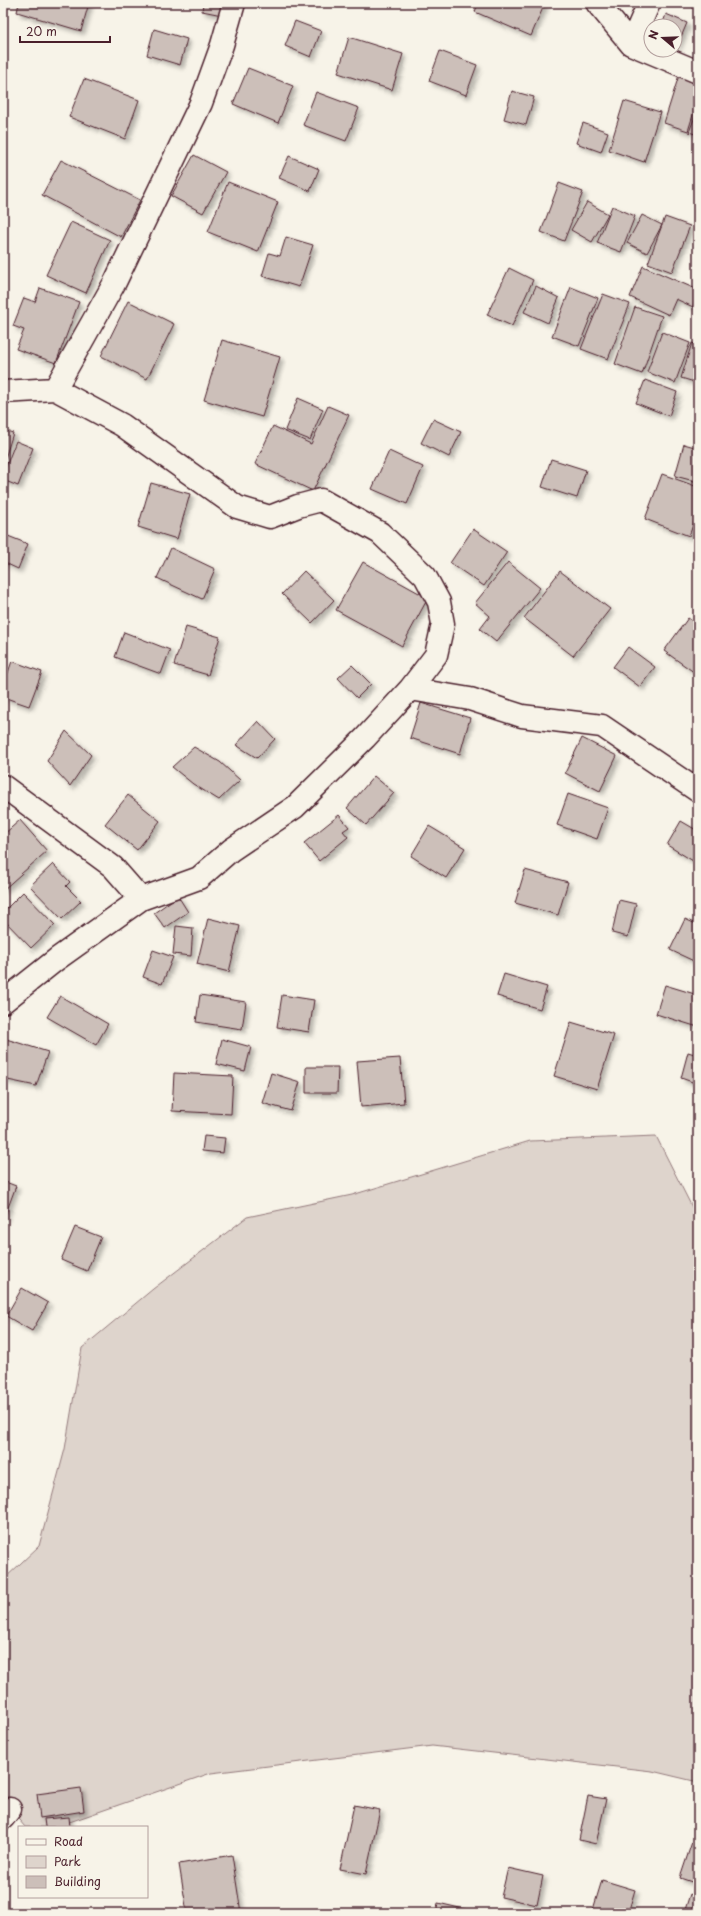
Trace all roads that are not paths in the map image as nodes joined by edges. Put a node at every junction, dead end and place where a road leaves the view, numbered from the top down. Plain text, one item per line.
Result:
1 (234, 3) edge
2 (597, 3) edge
3 (649, 3) edge
4 (631, 44) junction
5 (698, 72) edge
6 (55, 389) junction
7 (3, 392) edge
8 (410, 689) junction
9 (3, 786) edge
10 (698, 791) edge
11 (141, 899) junction
12 (3, 1002) edge

1 - 6 street
2 - 4 street
3 - 4 street
4 - 5 street
6 - 7 street
6 - 8 street
8 - 10 street
8 - 11 street
9 - 11 street
11 - 12 street

